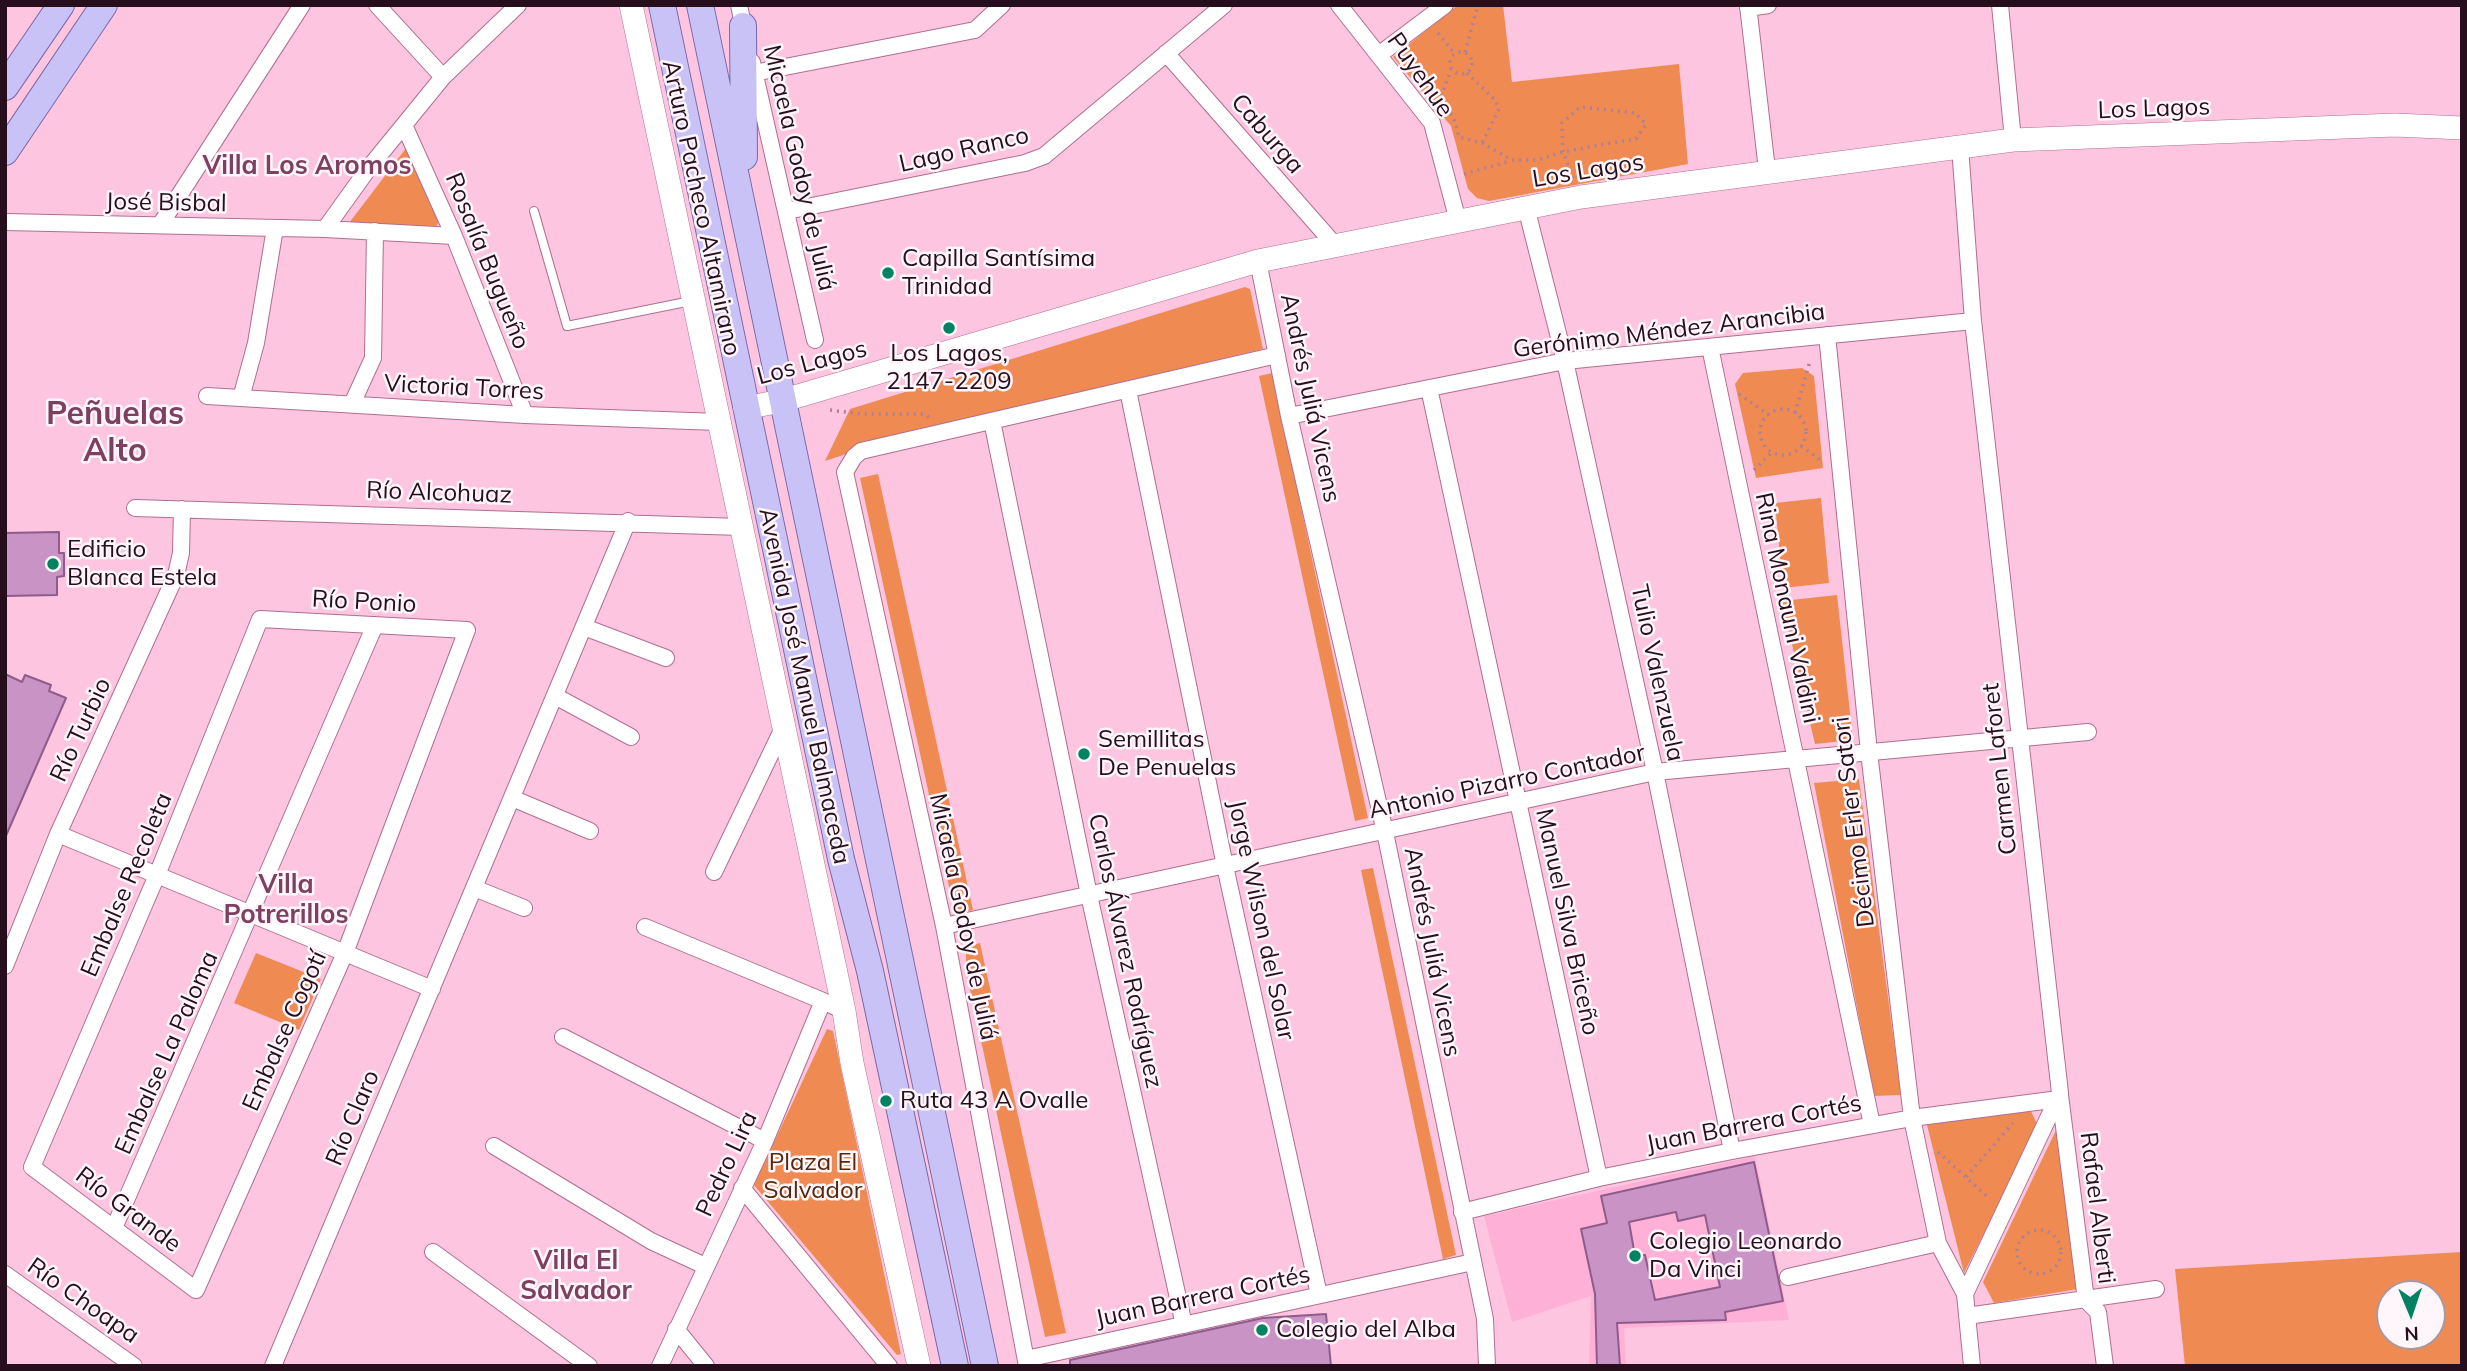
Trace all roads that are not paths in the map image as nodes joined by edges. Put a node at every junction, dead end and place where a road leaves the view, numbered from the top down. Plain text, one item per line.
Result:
1 (61, 5) edge
2 (104, 5) edge
3 (302, 5) edge
4 (377, 5) edge
5 (518, 5) edge
6 (631, 5) edge
7 (662, 5) edge
8 (700, 5) edge
9 (1002, 5) edge
10 (1224, 5) edge
11 (1339, 5) edge
12 (1446, 5) edge
13 (1768, 5) edge
14 (2000, 5) edge
15 (1748, 6) edge
16 (741, 16) edge
17 (1166, 53) junction
18 (1380, 54) junction
19 (754, 73) junction
20 (443, 77) junction
21 (5, 87) edge
22 (404, 125) junction
23 (2462, 128) edge
24 (2014, 140) junction
25 (1960, 147) junction
26 (5, 152) edge
27 (1767, 170) junction
28 (739, 187) junction
29 (1526, 207) junction
30 (534, 211) dead end
31 (787, 211) junction
32 (1458, 221) junction
33 (5, 222) edge
34 (160, 225) junction
35 (275, 228) junction
36 (325, 229) junction
37 (375, 231) junction
38 (454, 236) junction
39 (1334, 244) junction
40 (1258, 261) junction
41 (694, 300) junction
42 (1973, 321) junction
43 (1822, 335) junction
44 (815, 340) dead end
45 (1710, 347) junction
46 (1277, 355) junction
47 (1565, 361) junction
48 (1429, 388) junction
49 (1128, 390) junction
50 (207, 396) dead end
51 (241, 398) junction
52 (781, 401) junction
53 (352, 404) junction
54 (745, 408) junction
55 (525, 415) junction
56 (1289, 416) junction
57 (992, 421) junction
58 (718, 422) junction
59 (135, 508) dead end
60 (182, 509) junction
61 (628, 522) junction
62 (741, 527) junction
63 (260, 620) joint
64 (375, 625) junction
65 (584, 627) junction
66 (467, 630) joint
67 (666, 658) dead end
68 (555, 696) junction
69 (784, 726) junction
70 (2088, 733) dead end
71 (631, 737) dead end
72 (2019, 739) junction
73 (1869, 752) junction
74 (1796, 759) junction
75 (1655, 772) junction
76 (512, 798) junction
77 (1518, 802) junction
78 (590, 831) dead end
79 (1385, 832) junction
80 (58, 834) junction
81 (1225, 866) junction
82 (714, 872) dead end
83 (157, 875) junction
84 (474, 888) junction
85 (1089, 895) junction
86 (524, 908) dead end
87 (252, 914) junction
88 (944, 926) junction
89 (645, 927) dead end
90 (345, 953) junction
91 (5, 967) edge
92 (432, 989) junction
93 (823, 1002) junction
94 (844, 1012) junction
95 (563, 1037) dead end
96 (2059, 1096) junction
97 (1913, 1124) junction
98 (1872, 1125) junction
99 (765, 1142) junction
100 (494, 1146) dead end
101 (1732, 1151) junction
102 (32, 1167) joint
103 (1599, 1178) junction
104 (742, 1188) junction
105 (1462, 1212) junction
106 (114, 1228) junction
107 (1938, 1243) junction
108 (433, 1252) dead end
109 (963, 1258) junction
110 (1473, 1262) junction
111 (705, 1266) junction
112 (5, 1274) edge
113 (1788, 1277) dead end
114 (2156, 1289) dead end
115 (196, 1290) joint
116 (1965, 1294) junction
117 (1319, 1295) junction
118 (2086, 1300) junction
119 (1967, 1316) junction
120 (1184, 1325) junction
121 (676, 1329) junction
122 (947, 1330) junction
123 (1018, 1363) edge
124 (134, 1366) edge
125 (273, 1366) edge
126 (589, 1366) edge
127 (660, 1366) edge
128 (706, 1366) edge
129 (889, 1366) edge
130 (919, 1366) edge
131 (949, 1366) edge
132 (955, 1366) edge
133 (985, 1366) edge
134 (1487, 1366) edge
135 (1972, 1366) edge
136 (2105, 1366) edge

1 - 21 main road
2 - 26 main road
3 - 34 street
4 - 20 street
5 - 20 street
6 - 41 main road, Arturo Pacheco Altamirano
7 - 54 main road, Avenida José Manuel Balmaceda
8 - 28 main road, Avenida José Manuel Balmaceda
9 - 19 street
10 - 17 street, Lago Ranco
11 - 18 street, Puyehue
12 - 18 street
13 - 15 street
14 - 24 street
15 - 27 street
16 - 19 street, Micaela Godoy de Juliá
16 - 28 main road
17 - 31 street, Lago Ranco
17 - 39 street, Caburga
18 - 32 street, Puyehue
19 - 31 street, Micaela Godoy de Juliá
20 - 22 street
22 - 36 street
22 - 38 street, Rosalía Bugueño
23 - 24 main road, Los Lagos
24 - 25 main road, Los Lagos
25 - 27 main road, Los Lagos
25 - 42 street, Carmen Laforet
27 - 29 main road, Los Lagos
28 - 52 main road, Avenida José Manuel Balmaceda
29 - 32 main road, Los Lagos
29 - 47 street, Tulio Valenzuela
30 - 41 lane
31 - 44 street, Micaela Godoy de Juliá
32 - 39 main road, Los Lagos
33 - 34 street, José Bisbal
34 - 35 street, José Bisbal
35 - 36 street, José Bisbal
35 - 51 street
36 - 37 street, José Bisbal
37 - 38 street, José Bisbal
37 - 53 street
38 - 55 street, Rosalía Bugueño
39 - 40 main road, Los Lagos
40 - 46 street, Andrés Juliá Vicens
40 - 52 main road, Los Lagos
41 - 58 main road, Arturo Pacheco Altamirano
42 - 43 street, Gerónimo Méndez Arancibia
42 - 72 street, Carmen Laforet
43 - 45 street, Gerónimo Méndez Arancibia
43 - 73 street, Décimo Erler Satori
45 - 47 street, Gerónimo Méndez Arancibia
45 - 74 street, Rina Monauni Valdini
46 - 49 street
46 - 56 street, Andrés Juliá Vicens
47 - 48 street, Gerónimo Méndez Arancibia
47 - 75 street, Tulio Valenzuela
48 - 56 street, Gerónimo Méndez Arancibia
48 - 77 street, Manuel Silva Briceño
49 - 57 street
49 - 81 street, Jorge Wilson del Solar
50 - 51 street, Victoria Torres
51 - 53 street, Victoria Torres
52 - 54 main road, Los Lagos
52 - 109 main road, Avenida José Manuel Balmaceda
53 - 55 street, Victoria Torres
54 - 122 main road, Avenida José Manuel Balmaceda
55 - 58 street, Victoria Torres
56 - 79 street, Andrés Juliá Vicens
57 - 85 street, Carlos Álvarez Rodríguez
57 - 88 street, Micaela Godoy de Juliá
58 - 62 main road, Arturo Pacheco Altamirano
59 - 60 street, Río Alcohuaz
60 - 61 street, Río Alcohuaz
60 - 80 street, Río Turbio
61 - 62 street, Río Alcohuaz
61 - 65 street, Río Claro
62 - 69 main road, Arturo Pacheco Altamirano
63 - 64 street, Río Ponio
63 - 83 street, Embalse Recoleta
64 - 66 street, Río Ponio
64 - 87 street, Embalse La Paloma
65 - 67 street
65 - 68 street, Río Claro
66 - 90 street, Embalse Cogotí
68 - 71 street
68 - 76 street, Río Claro
69 - 82 street
69 - 94 main road, Arturo Pacheco Altamirano
70 - 72 street, Antonio Pizarro Contador
72 - 73 street, Antonio Pizarro Contador
72 - 96 street, Carmen Laforet
73 - 74 street, Antonio Pizarro Contador
73 - 97 street, Décimo Erler Satori
74 - 75 street, Antonio Pizarro Contador
74 - 98 street, Rina Monauni Valdini
75 - 77 street, Antonio Pizarro Contador
75 - 101 street, Tulio Valenzuela
76 - 78 street
76 - 84 street, Río Claro
77 - 79 street, Antonio Pizarro Contador
77 - 103 street, Manuel Silva Briceño
79 - 81 street, Antonio Pizarro Contador
79 - 105 street, Andrés Juliá Vicens
80 - 83 street
80 - 91 street, Río Turbio
81 - 85 street, Antonio Pizarro Contador
81 - 117 street, Jorge Wilson del Solar
83 - 87 street
83 - 102 street, Embalse Recoleta
84 - 86 street
84 - 92 street, Río Claro
85 - 88 street, Antonio Pizarro Contador
85 - 120 street, Carlos Álvarez Rodríguez
87 - 90 street
87 - 106 street, Embalse La Paloma
88 - 123 street, Micaela Godoy de Juliá
89 - 93 street
90 - 92 street
90 - 115 street, Embalse Cogotí
92 - 125 street, Río Claro
93 - 94 street
93 - 99 street, Pedro Lira
94 - 130 main road, Arturo Pacheco Altamirano
95 - 99 street
96 - 97 street, Juan Barrera Cortés
96 - 116 street
96 - 118 street, Rafael Alberti
97 - 98 street, Juan Barrera Cortés
97 - 107 street, Décimo Erler Satori
98 - 101 street, Juan Barrera Cortés
99 - 104 street, Pedro Lira
100 - 111 street
101 - 103 street, Juan Barrera Cortés
102 - 106 street, Río Grande
103 - 105 street, Juan Barrera Cortés
104 - 111 street, Pedro Lira
104 - 129 street
105 - 110 street, Andrés Juliá Vicens
106 - 115 street, Río Grande
107 - 113 street
107 - 116 street, Décimo Erler Satori
108 - 126 street
109 - 123 main road
109 - 133 main road, Avenida José Manuel Balmaceda
110 - 117 street, Juan Barrera Cortés
110 - 134 street, Andrés Juliá Vicens
111 - 121 street, Pedro Lira
112 - 124 street, Río Choapa
114 - 118 street
116 - 119 street
117 - 120 street, Juan Barrera Cortés
118 - 119 street
118 - 136 street, Rafael Alberti
119 - 135 street
120 - 123 street, Juan Barrera Cortés
121 - 127 street, Pedro Lira
121 - 128 street
122 - 131 main road
122 - 132 main road, Avenida José Manuel Balmaceda

